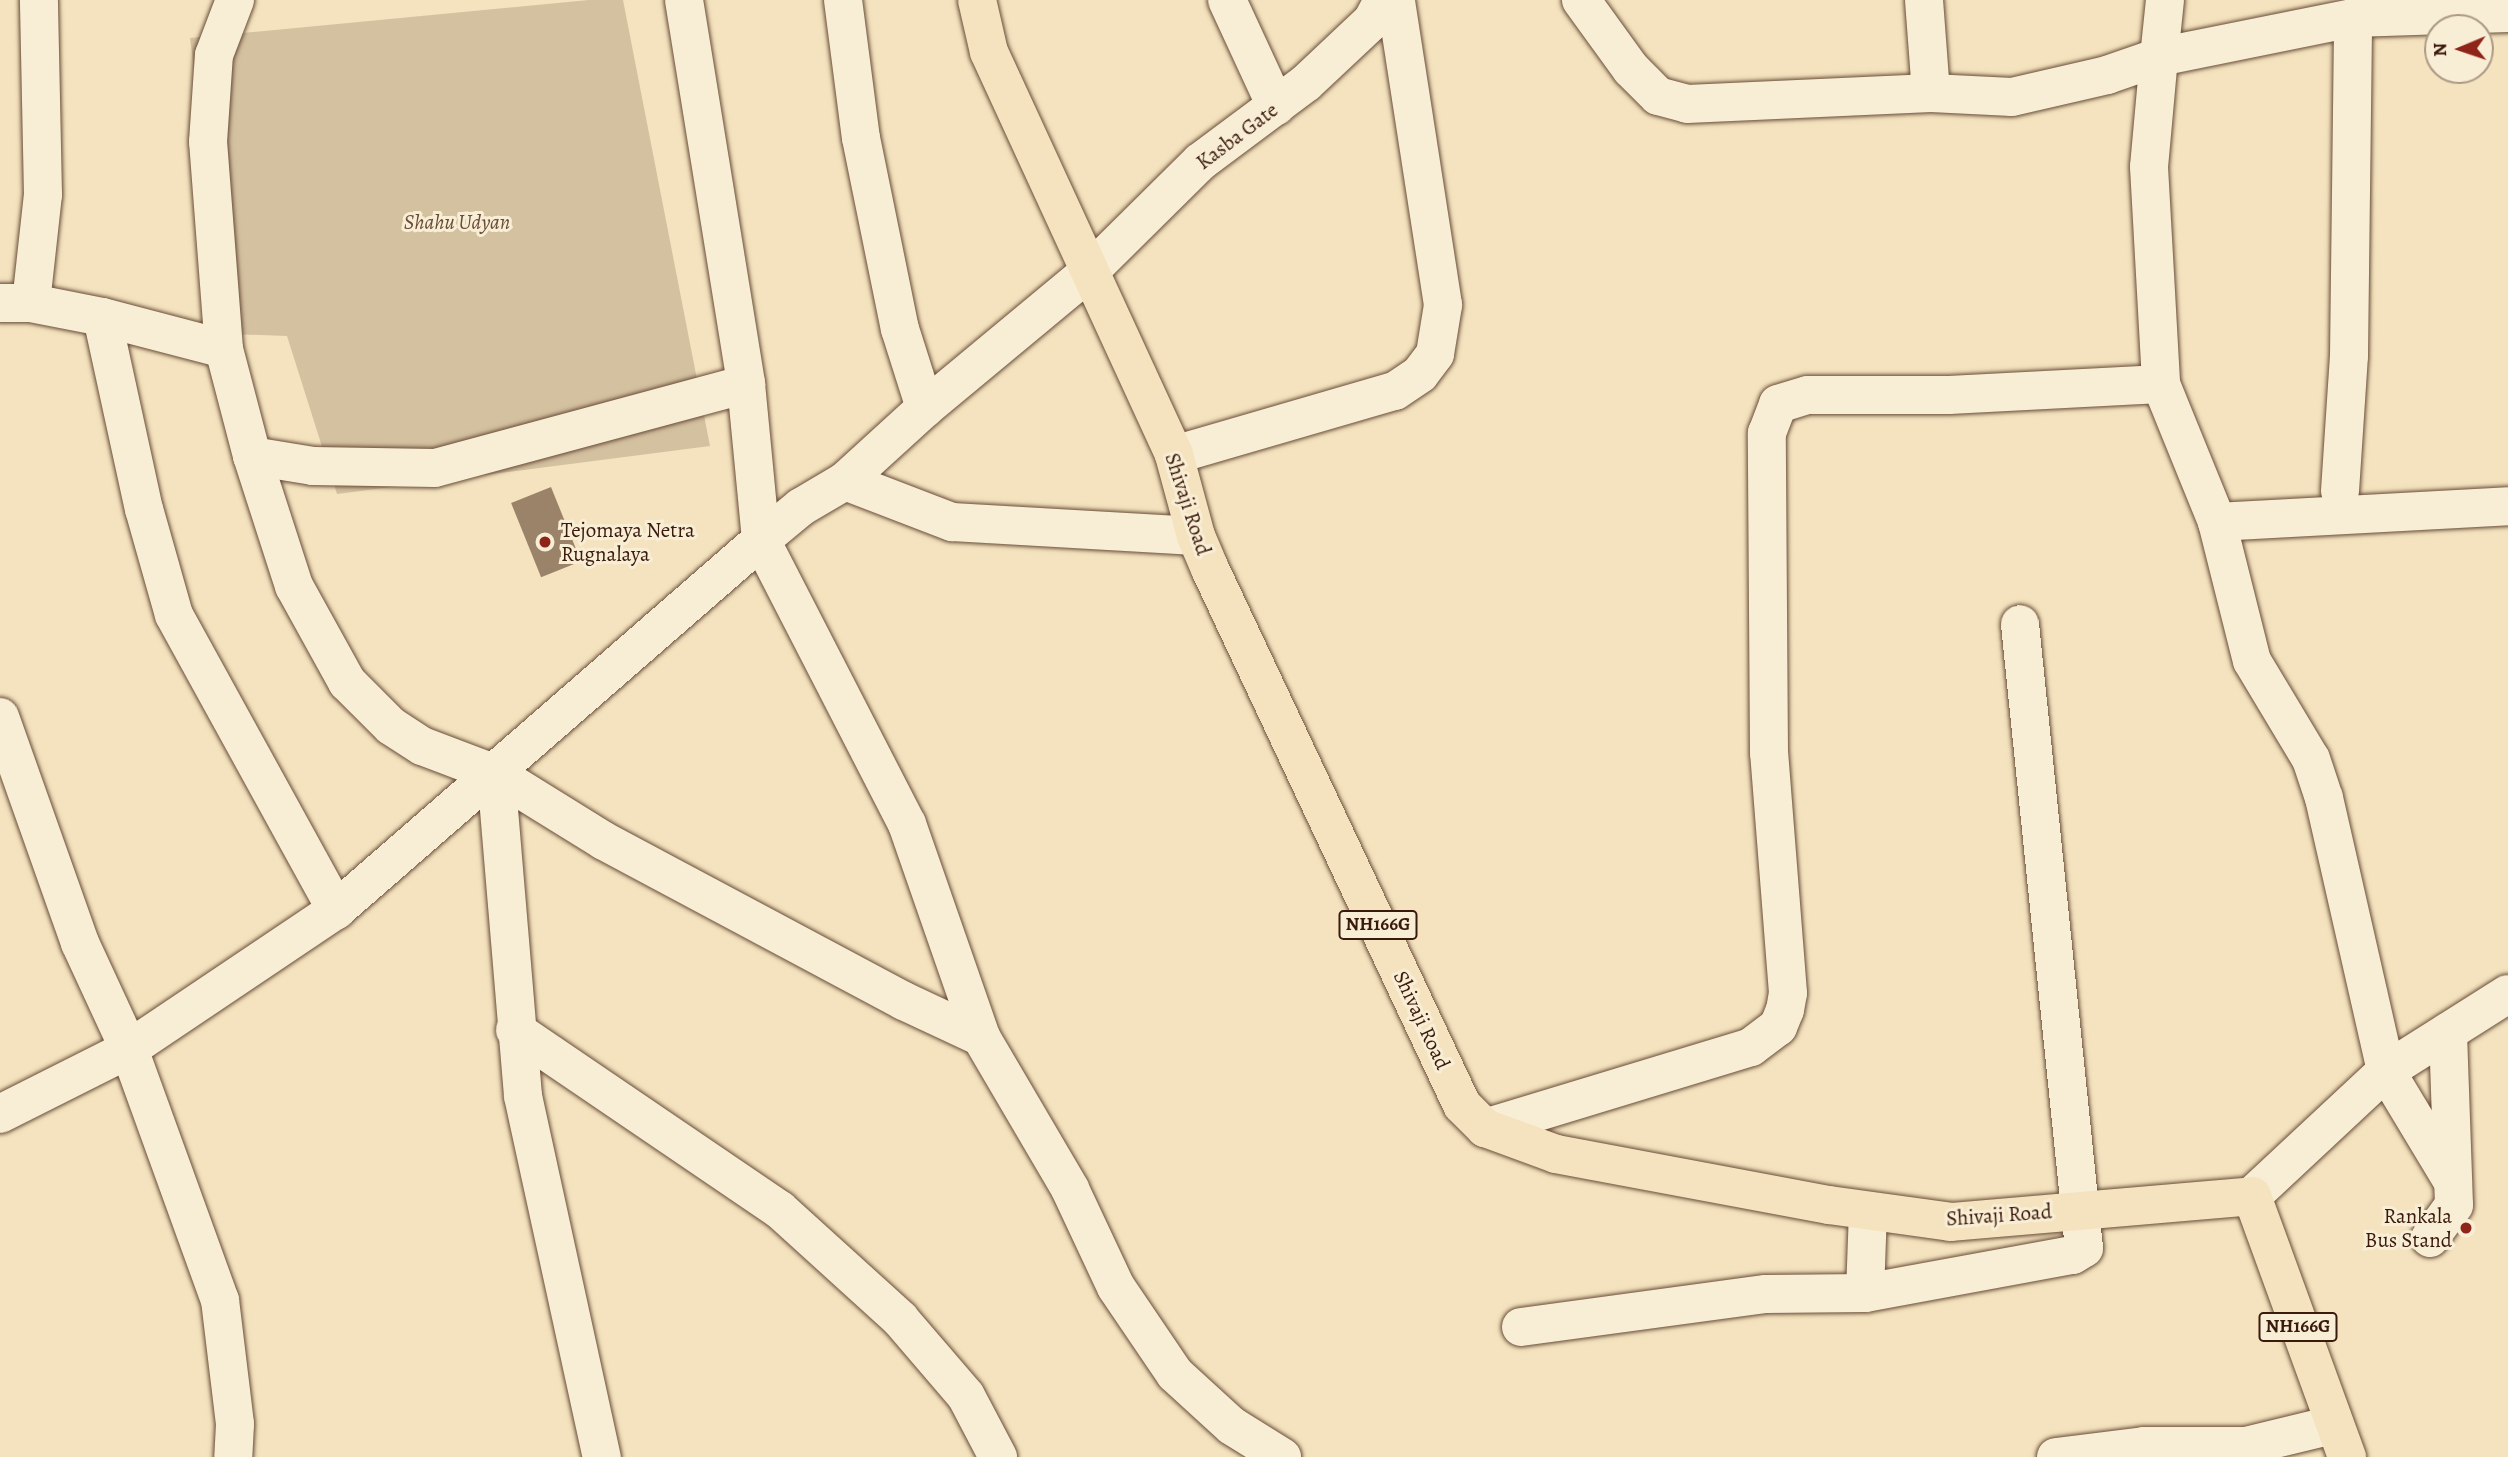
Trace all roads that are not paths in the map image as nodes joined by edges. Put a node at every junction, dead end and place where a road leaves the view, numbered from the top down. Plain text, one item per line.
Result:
1 (39, 0) edge
2 (235, 0) edge
3 (684, 0) edge
4 (843, 0) edge
5 (977, 0) edge
6 (1227, 0) edge
7 (1383, 0) edge
8 (1396, 0) edge
9 (1581, 0) edge
10 (1924, 0) edge
11 (2165, 0) edge
12 (2508, 13) edge
13 (2353, 19) junction
14 (2159, 57) junction
15 (1931, 93) junction
16 (1276, 106) junction
17 (1090, 271) junction
18 (16, 303) edge
19 (102, 317) junction
20 (224, 349) junction
21 (746, 384) junction
22 (2161, 384) junction
23 (925, 408) junction
24 (1174, 455) junction
25 (252, 456) junction
26 (845, 481) junction
27 (2340, 491) dead end
28 (2508, 506) edge
29 (2217, 522) junction
30 (1196, 536) junction
31 (761, 540) junction
32 (2020, 624) dead end
33 (0, 717) edge
34 (496, 774) junction
35 (336, 910) junction
36 (2508, 994) edge
37 (516, 1030) junction
38 (2448, 1032) junction
39 (981, 1037) junction
40 (129, 1049) junction
41 (2386, 1071) junction
42 (0, 1114) edge
43 (1485, 1128) junction
44 (2453, 1182) junction
45 (2252, 1196) junction
46 (2083, 1209) junction
47 (1868, 1212) junction
48 (2430, 1238) dead end
49 (1865, 1293) junction
50 (1521, 1327) dead end
51 (2340, 1441) edge
52 (2246, 1451) edge
53 (233, 1457) edge
54 (602, 1457) edge
55 (998, 1457) edge
56 (1282, 1457) edge
57 (2056, 1457) edge

1 - 18 street
2 - 20 street
3 - 21 street
4 - 23 street
5 - 17 highway, Shivaji Road / NH166G
6 - 16 street
7 - 16 street, Kasba Gate
8 - 24 street
9 - 15 street
10 - 15 street
11 - 14 street
12 - 13 street
13 - 14 street
13 - 27 street
14 - 15 street
14 - 22 street
16 - 17 street, Kasba Gate
17 - 23 street, Kasba Gate
17 - 24 highway, Shivaji Road / NH166G
18 - 19 street
19 - 20 street
19 - 35 street
20 - 25 street
21 - 25 street
21 - 31 street
22 - 29 street
22 - 43 street
23 - 26 street, Kasba Gate
24 - 30 highway, Shivaji Road / NH166G
25 - 34 street
26 - 30 street
26 - 31 street, Kasba Gate
28 - 29 street
29 - 41 street
30 - 43 highway, Shivaji Road / NH166G
31 - 34 street, Kasba Gate
31 - 39 street
32 - 46 street
33 - 40 street
34 - 35 street, Kasba Gate
34 - 37 street
34 - 39 street
35 - 40 street, Kasba Gate
36 - 38 street
37 - 54 street
37 - 55 street
38 - 41 street
38 - 44 street
39 - 56 street
40 - 42 street, Kasba Gate
40 - 53 street
41 - 44 street
41 - 45 street
43 - 47 highway, Shivaji Road / NH166G
44 - 48 street
45 - 46 highway, Shivaji Road / NH166G
45 - 51 highway, NH166G
46 - 47 highway, Shivaji Road / NH166G
46 - 49 street
47 - 49 street
49 - 50 street
51 - 52 street
52 - 57 street

